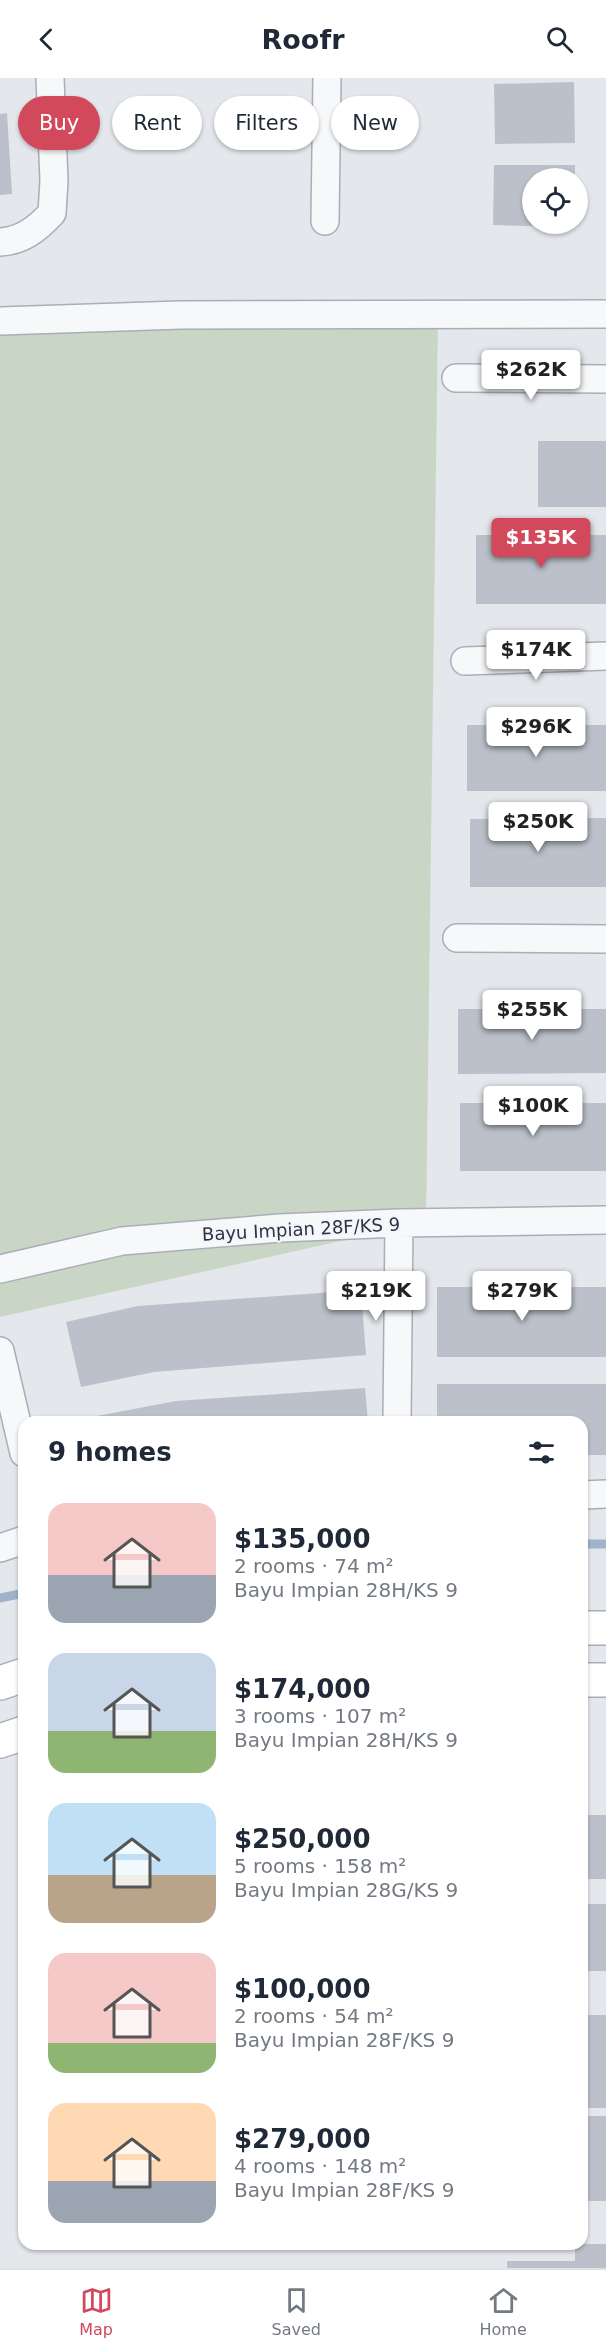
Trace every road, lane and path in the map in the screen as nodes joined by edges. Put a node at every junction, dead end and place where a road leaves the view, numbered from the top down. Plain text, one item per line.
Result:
1 (50, 78) edge
2 (327, 78) edge
3 (325, 221) dead end
4 (0, 242) edge
5 (606, 314) edge
6 (0, 321) edge
7 (456, 378) dead end
8 (606, 379) edge
9 (606, 656) edge
10 (465, 661) dead end
11 (457, 938) dead end
12 (606, 939) edge
13 (606, 1220) edge
14 (399, 1223) junction
15 (0, 1269) edge
16 (0, 1351) edge
17 (397, 1416) edge
18 (18, 1428) edge
19 (588, 1494) edge
20 (606, 1494) edge
21 (18, 1542) edge
22 (0, 1548) edge
23 (588, 1628) edge
24 (606, 1628) edge
25 (18, 1677) edge
26 (588, 1680) edge
27 (606, 1680) edge
28 (0, 1683) edge
29 (18, 1736) edge
30 (0, 1741) edge

1 - 4 street
2 - 3 street
5 - 6 street
7 - 8 street
9 - 10 street
11 - 12 street
13 - 14 street, Bayu Impian 28F/KS 9
14 - 15 street, Bayu Impian 28F/KS 9
14 - 17 street
16 - 18 street
19 - 20 street
21 - 22 street
23 - 24 street
25 - 28 street
26 - 27 street
29 - 30 street

